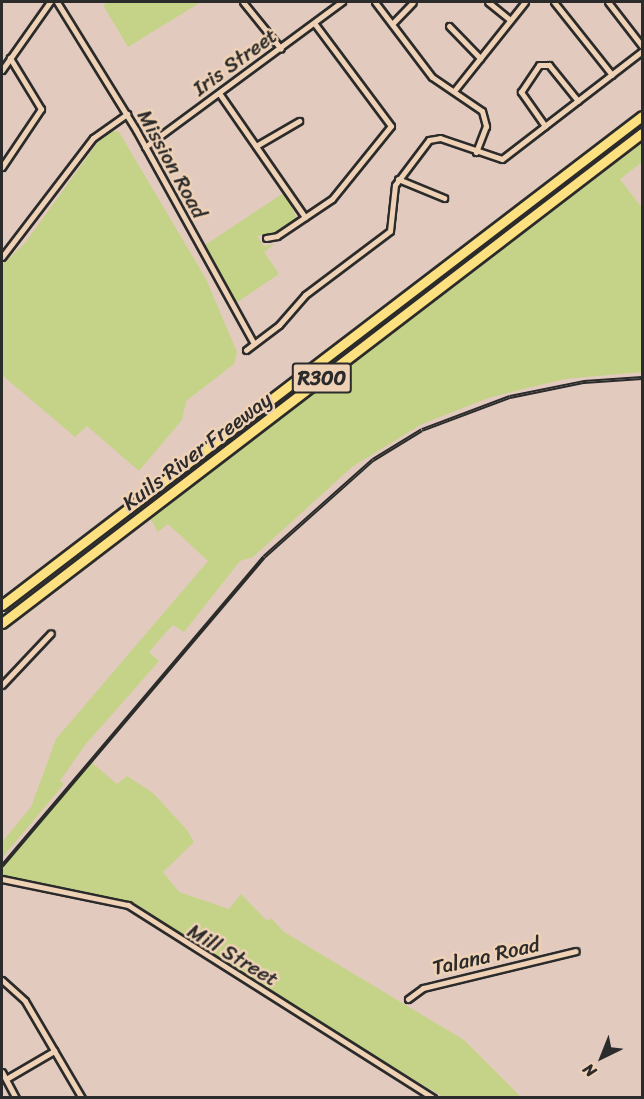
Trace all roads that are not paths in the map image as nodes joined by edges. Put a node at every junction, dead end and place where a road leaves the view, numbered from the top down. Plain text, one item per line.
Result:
1 (50, 2) edge
2 (57, 2) edge
3 (243, 2) edge
4 (342, 2) edge
5 (375, 2) edge
6 (413, 2) edge
7 (488, 2) edge
8 (525, 2) edge
9 (554, 2) edge
10 (608, 2) edge
11 (510, 20) junction
12 (315, 24) junction
13 (392, 24) junction
14 (449, 26) dead end
15 (642, 46) edge
16 (281, 49) junction
17 (642, 51) edge
18 (10, 58) junction
19 (480, 58) junction
20 (2, 70) edge
21 (612, 75) junction
22 (454, 91) junction
23 (219, 93) junction
24 (578, 101) junction
25 (127, 114) junction
26 (642, 116) edge
27 (299, 121) dead end
28 (545, 126) junction
29 (642, 133) edge
30 (256, 146) junction
31 (145, 147) junction
32 (476, 152) junction
33 (2, 167) edge
34 (398, 180) junction
35 (444, 198) dead end
36 (305, 217) junction
37 (266, 238) dead end
38 (2, 256) edge
39 (254, 344) junction
40 (246, 350) dead end
41 (2, 605) edge
42 (2, 623) edge
43 (51, 633) dead end
44 (2, 685) edge
45 (2, 879) edge
46 (576, 951) dead end
47 (2, 980) edge
48 (408, 999) dead end
49 (54, 1051) junction
50 (2, 1072) edge
51 (6, 1079) junction
52 (16, 1098) edge
53 (82, 1098) edge
54 (433, 1098) edge

1 - 18 street
2 - 25 street, Mission Road
3 - 16 street
4 - 12 street, Iris Street
5 - 13 street
6 - 13 street
7 - 11 street
8 - 11 street
9 - 21 street
10 - 15 street
11 - 19 street
12 - 16 street, Iris Street
12 - 36 street
13 - 22 street
14 - 19 street
16 - 23 street, Iris Street
17 - 21 street
18 - 20 street
18 - 33 street
19 - 22 street
21 - 24 street
22 - 32 street
23 - 30 street
23 - 31 street, Iris Street
24 - 28 street
24 - 28 street
25 - 31 street, Mission Road
25 - 38 street
26 - 41 highway, Kuils River Freeway / R300
27 - 30 street
28 - 32 street
29 - 42 highway, Kuils River Freeway / R300
30 - 36 street
31 - 39 street, Mission Road
32 - 34 street
34 - 35 street
34 - 39 street
36 - 37 street
39 - 40 street
43 - 44 street
45 - 54 street, Mill Street
46 - 48 street, Talana Road
47 - 49 street
49 - 51 street
49 - 53 street
50 - 51 street
51 - 52 street

